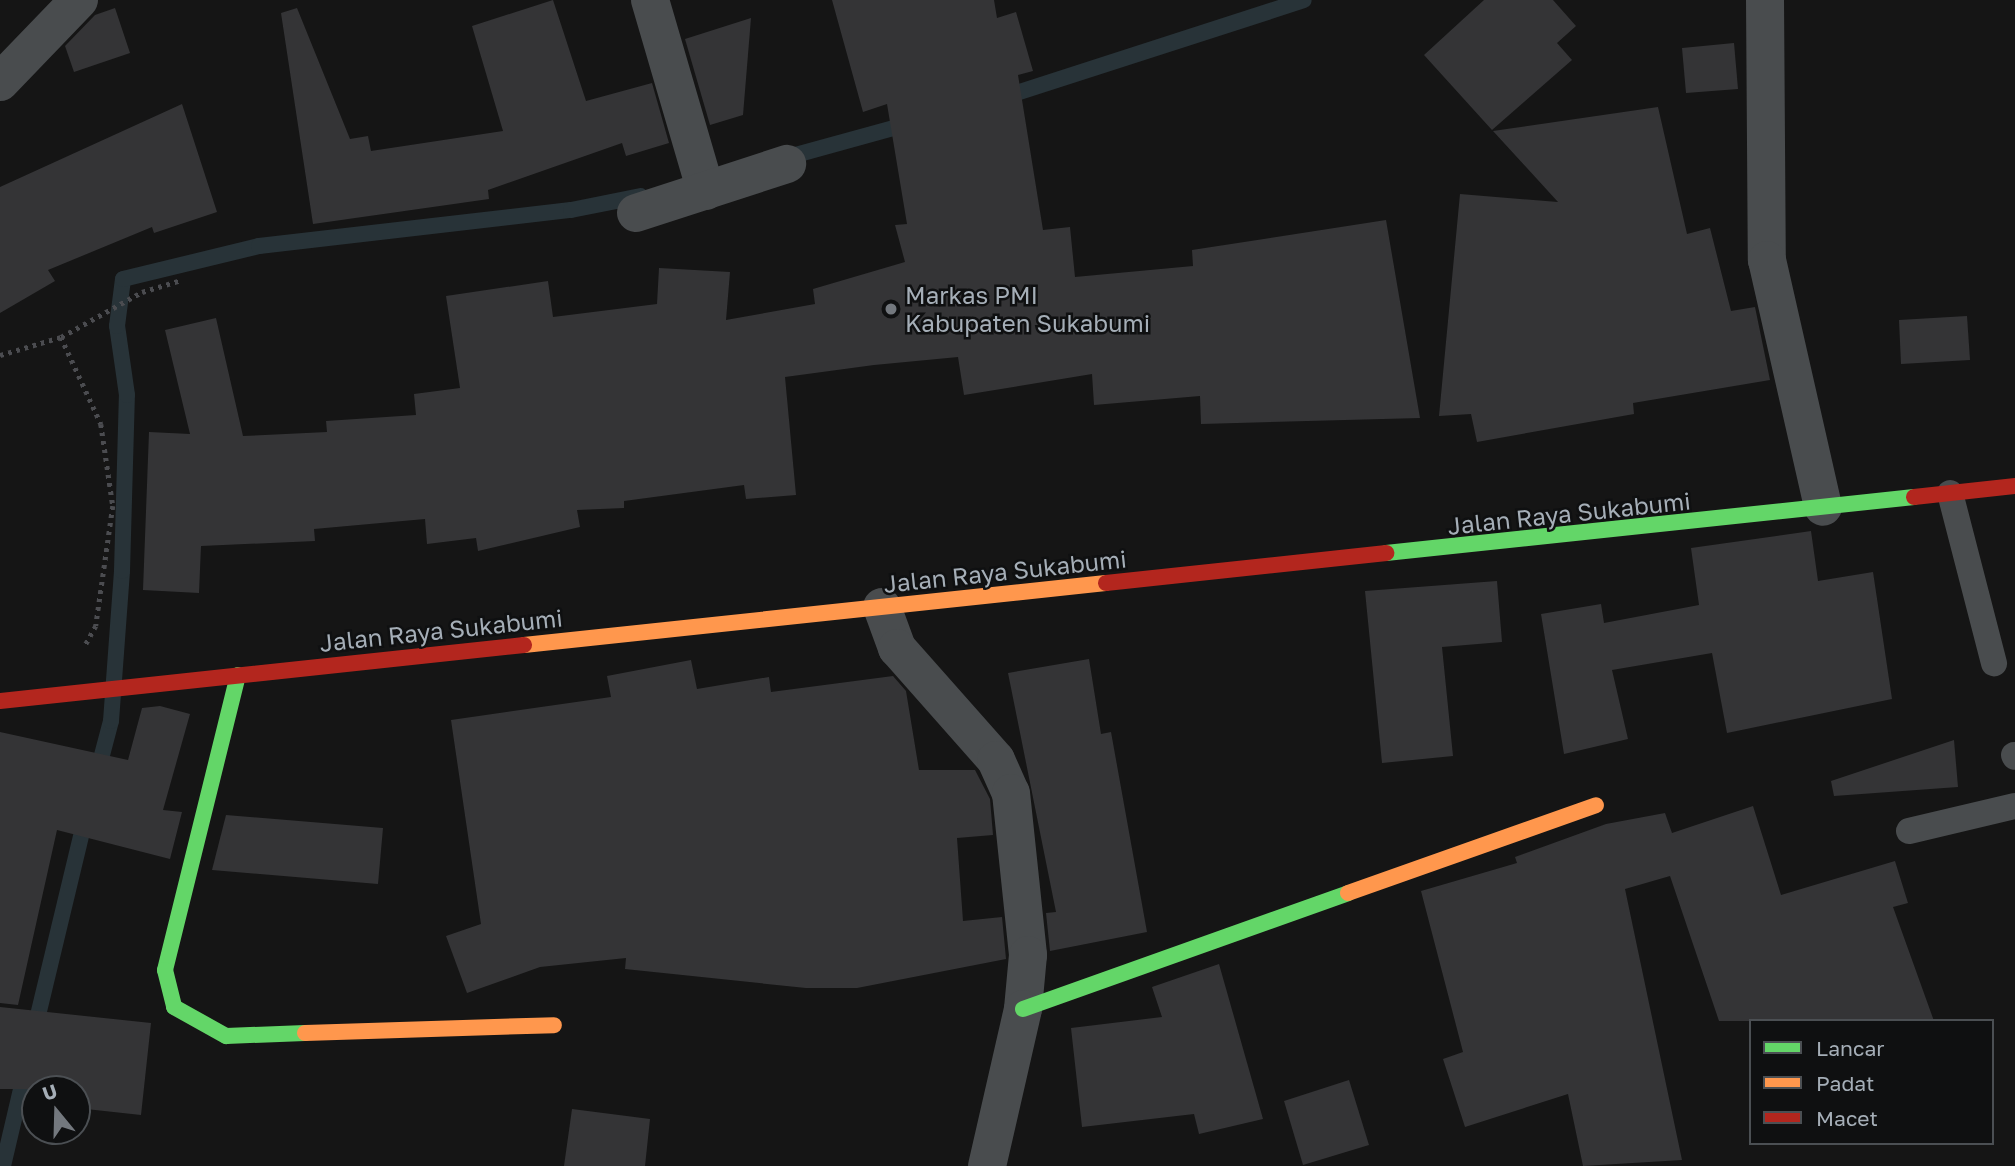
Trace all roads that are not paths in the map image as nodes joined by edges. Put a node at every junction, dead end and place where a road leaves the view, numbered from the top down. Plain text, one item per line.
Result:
1 (79, 0) edge
2 (650, 0) edge
3 (1765, 0) edge
4 (0, 82) edge
5 (787, 164) dead end
6 (706, 191) junction
7 (636, 213) dead end
8 (2015, 486) edge
9 (1950, 494) junction
10 (1823, 508) junction
11 (882, 607) junction
12 (1994, 663) dead end
13 (238, 675) junction
14 (0, 701) edge
15 (1597, 805) dead end
16 (2015, 806) edge
17 (1909, 831) dead end
18 (1023, 1009) junction
19 (554, 1025) dead end
20 (987, 1166) edge

1 - 4 street
2 - 6 street
3 - 10 street
5 - 6 street
6 - 7 street
8 - 9 main road, Jalan Raya Sukabumi
9 - 10 main road, Jalan Raya Sukabumi
9 - 12 lane
10 - 11 main road, Jalan Raya Sukabumi
11 - 13 main road, Jalan Raya Sukabumi
11 - 18 street
13 - 14 main road, Jalan Raya Sukabumi
13 - 19 main road
15 - 18 main road
16 - 17 lane
18 - 20 street

